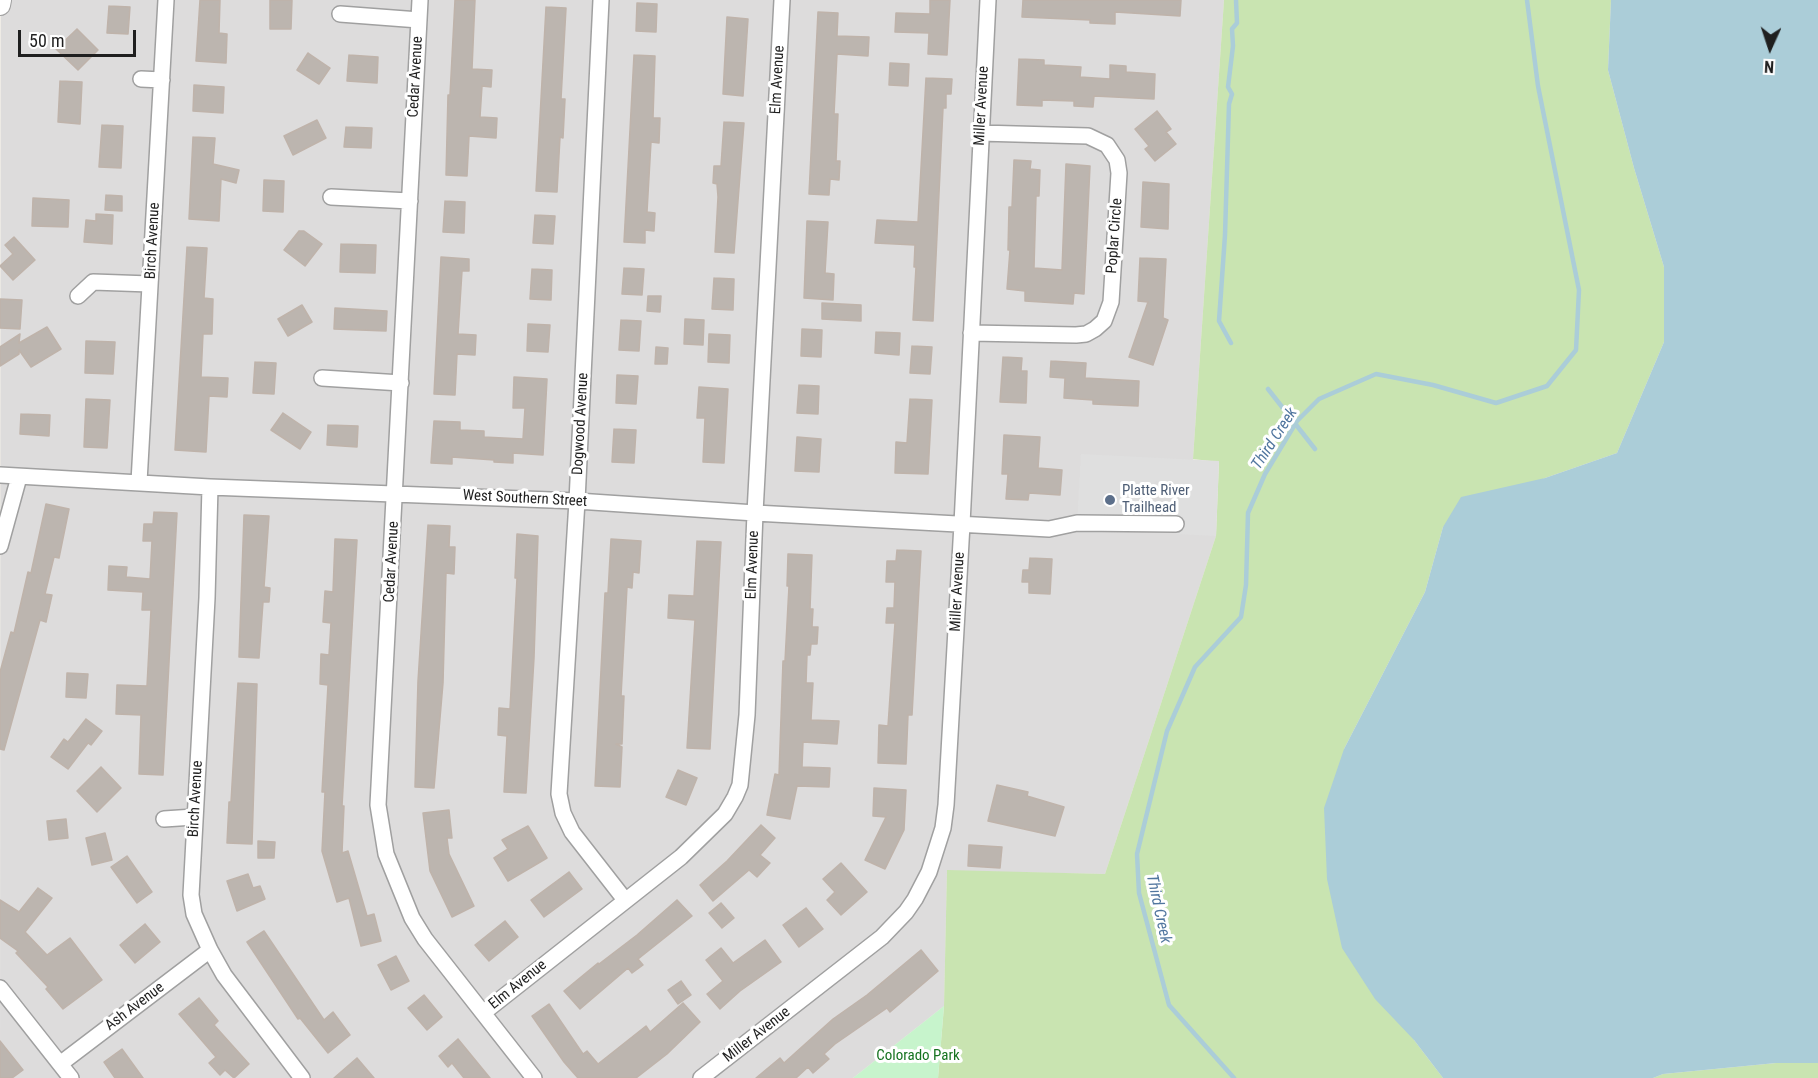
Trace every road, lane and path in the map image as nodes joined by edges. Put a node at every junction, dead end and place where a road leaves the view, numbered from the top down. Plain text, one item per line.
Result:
1 (1, 0) edge
2 (166, 0) edge
3 (420, 0) edge
4 (601, 0) edge
5 (782, 0) edge
6 (987, 0) edge
7 (0, 5) edge
8 (340, 14) dead end
9 (419, 20) junction
10 (141, 79) dead end
11 (162, 80) junction
12 (980, 133) junction
13 (331, 198) dead end
14 (410, 201) junction
15 (150, 284) junction
16 (78, 296) dead end
17 (971, 333) junction
18 (322, 378) dead end
19 (401, 383) junction
20 (0, 475) edge
21 (19, 477) junction
22 (139, 482) junction
23 (210, 487) junction
24 (396, 493) junction
25 (577, 501) junction
26 (755, 513) junction
27 (962, 524) junction
28 (1176, 524) dead end
29 (0, 546) edge
30 (194, 817) junction
31 (164, 819) dead end
32 (625, 900) junction
33 (210, 950) junction
34 (0, 988) edge
35 (483, 1013) junction
36 (60, 1064) junction
37 (71, 1078) edge
38 (302, 1078) edge
39 (534, 1078) edge
40 (702, 1078) edge

1 - 7 street
2 - 11 street, Birch Avenue
3 - 9 street, Cedar Avenue
4 - 25 street, Dogwood Avenue
5 - 26 street, Elm Avenue
6 - 12 street, Miller Avenue
8 - 9 street
9 - 14 street, Cedar Avenue
10 - 11 street
11 - 15 street, Birch Avenue
12 - 17 street, Miller Avenue
12 - 17 street, Poplar Circle
13 - 14 street
14 - 19 street, Cedar Avenue
15 - 16 street
15 - 22 street, Birch Avenue
17 - 27 street, Miller Avenue
18 - 19 street
19 - 24 street, Cedar Avenue
20 - 21 street, West Southern Street
21 - 22 street, West Southern Street
21 - 29 street
22 - 23 street, West Southern Street
23 - 24 street, West Southern Street
23 - 30 street, Birch Avenue
24 - 25 street, West Southern Street
24 - 35 street, Cedar Avenue
25 - 26 street, West Southern Street
25 - 32 street, Dogwood Avenue
26 - 27 street, West Southern Street
26 - 32 street, Elm Avenue
27 - 28 street, West Southern Street
27 - 40 street, Miller Avenue
30 - 31 street
30 - 33 street, Birch Avenue
32 - 35 street, Elm Avenue
33 - 36 street, Ash Avenue
33 - 38 street, Birch Avenue
34 - 36 street
35 - 39 street, Cedar Avenue
36 - 37 street

